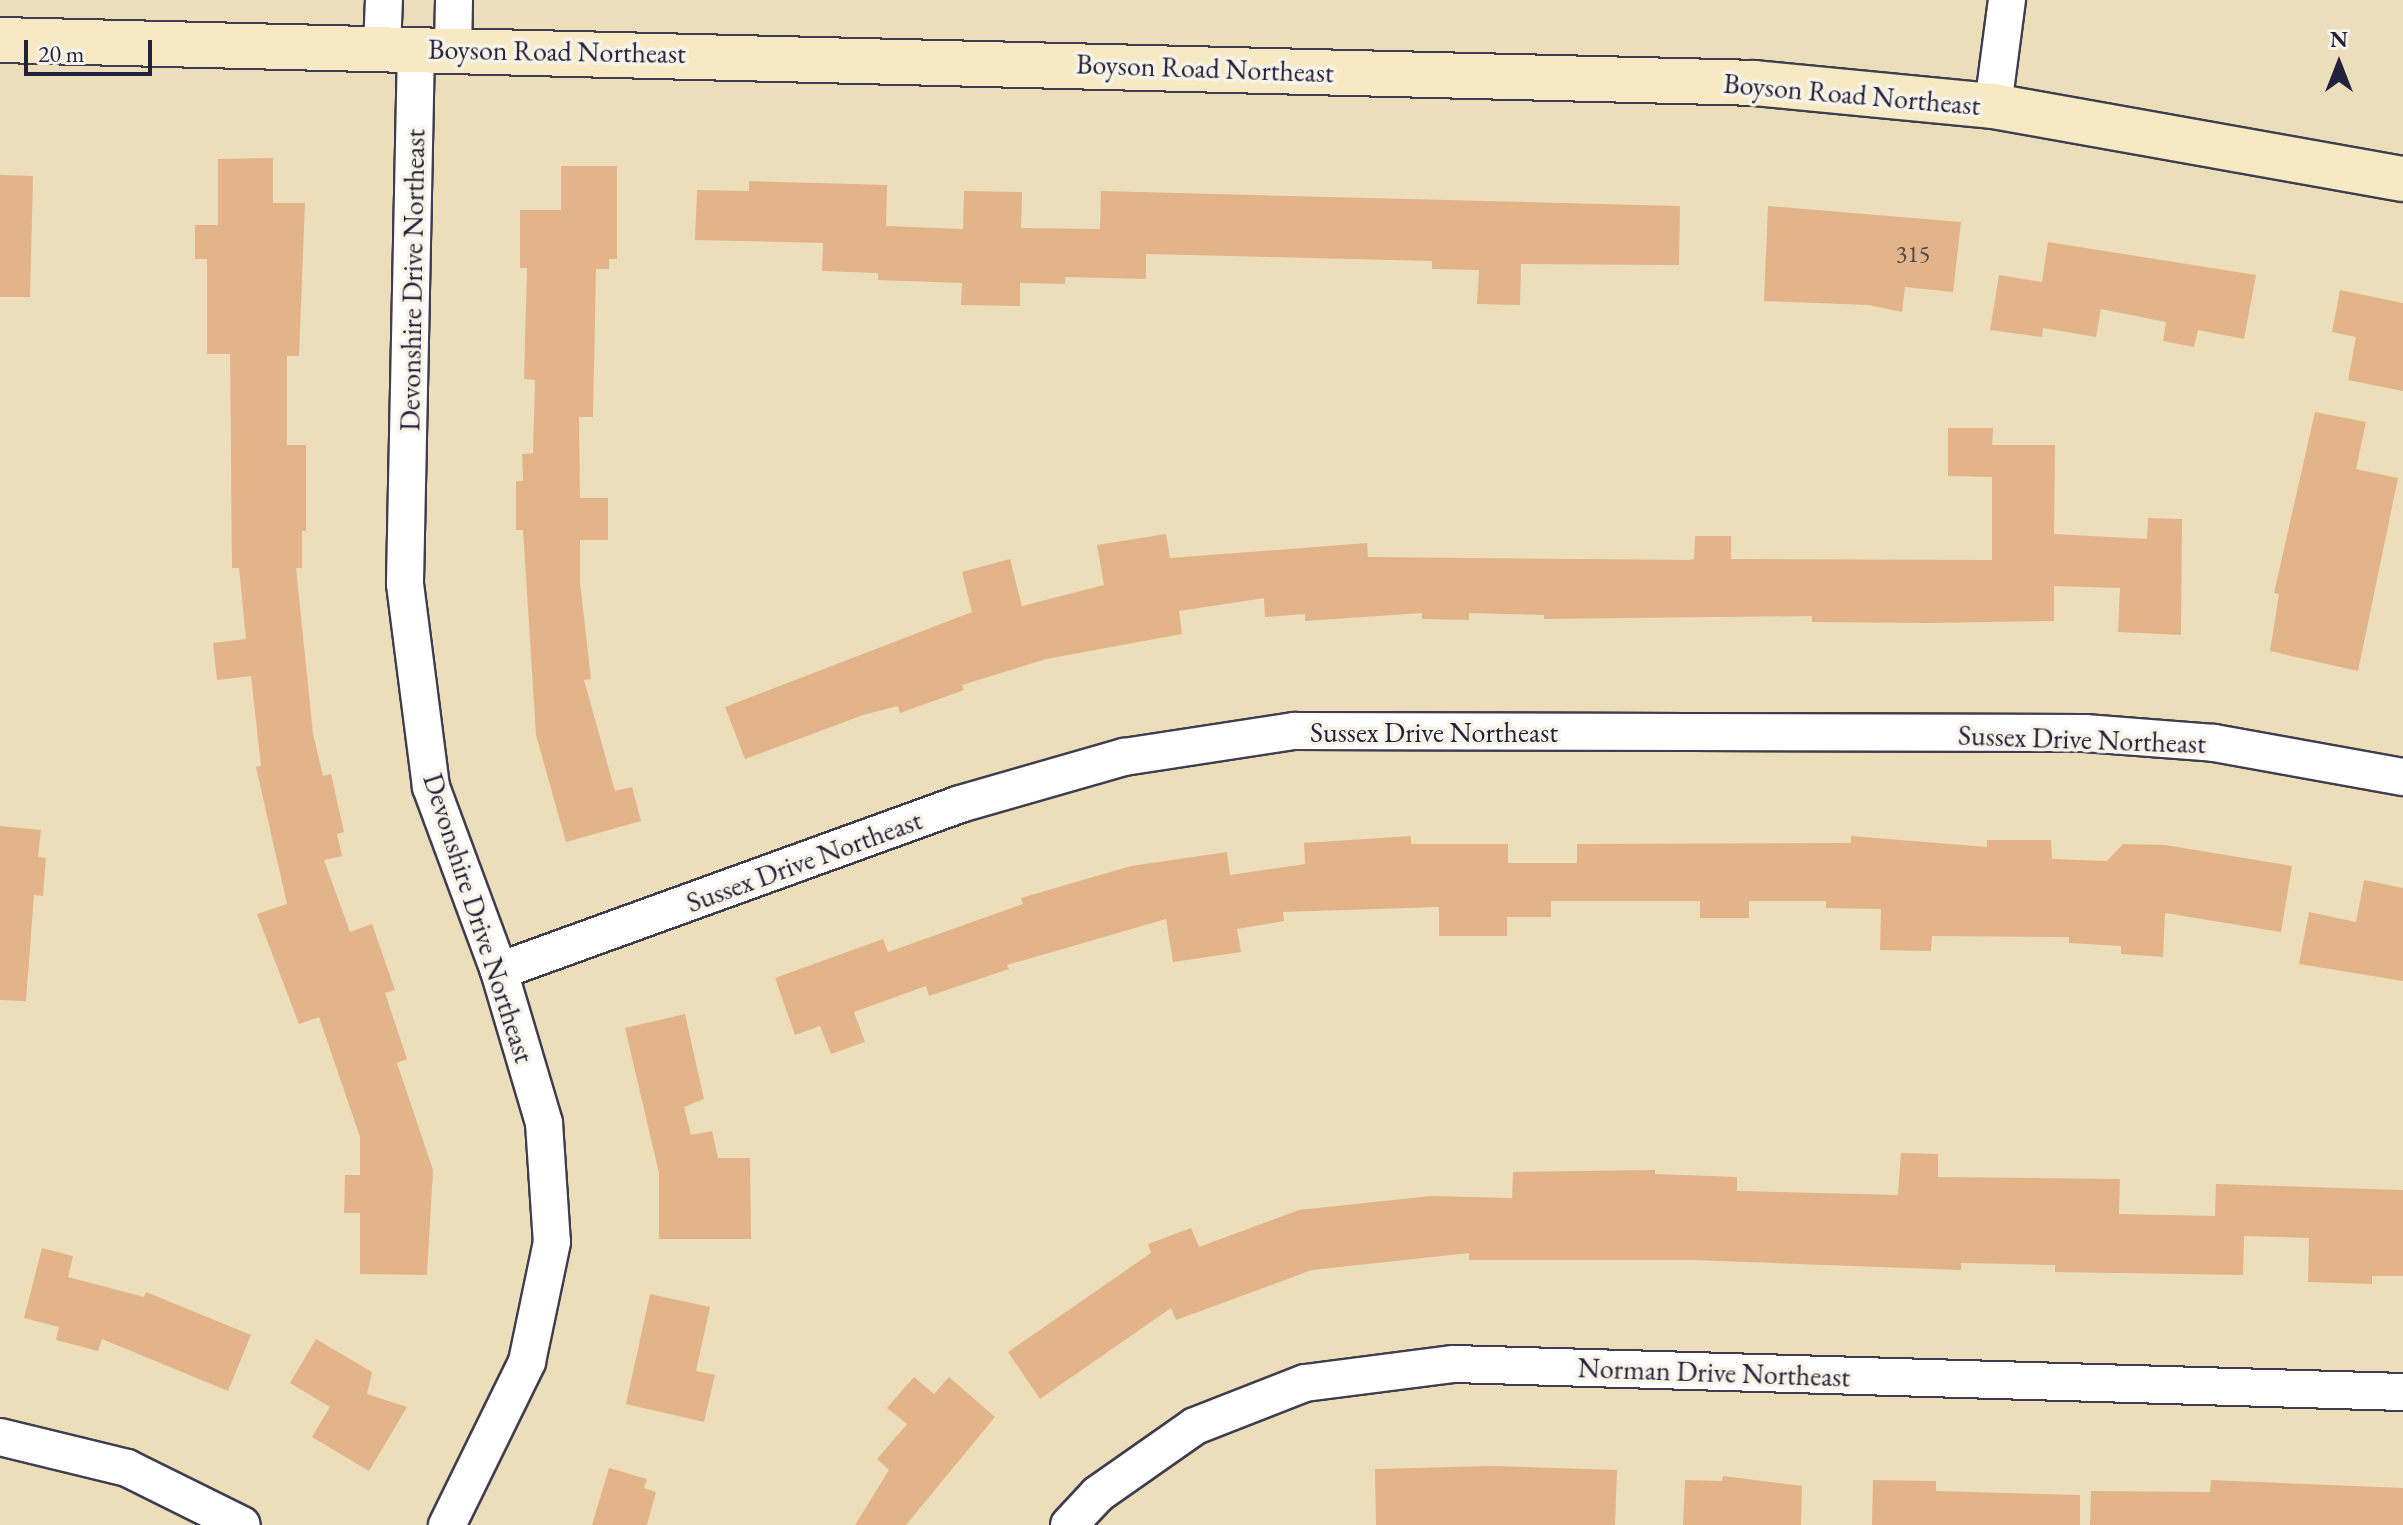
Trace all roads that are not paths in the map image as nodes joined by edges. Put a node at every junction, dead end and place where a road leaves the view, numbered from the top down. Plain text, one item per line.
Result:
1 (384, 0) edge
2 (454, 0) edge
3 (2007, 0) edge
4 (0, 40) edge
5 (417, 48) junction
6 (1993, 106) junction
7 (2403, 179) edge
8 (2403, 777) edge
9 (499, 971) junction
10 (2403, 1392) edge
11 (0, 1437) edge
12 (242, 1525) edge
13 (447, 1525) edge
14 (1069, 1525) edge

1 - 5 street, Devonshire Drive Northeast
2 - 5 street, Devonshire Drive Northeast
3 - 6 street
4 - 5 main road, Boyson Road Northeast
5 - 6 main road, Boyson Road Northeast
5 - 9 street, Devonshire Drive Northeast
6 - 7 main road, Boyson Road Northeast
8 - 9 street, Sussex Drive Northeast
9 - 13 street, Devonshire Drive Northeast
10 - 14 street, Norman Drive Northeast
11 - 12 street

